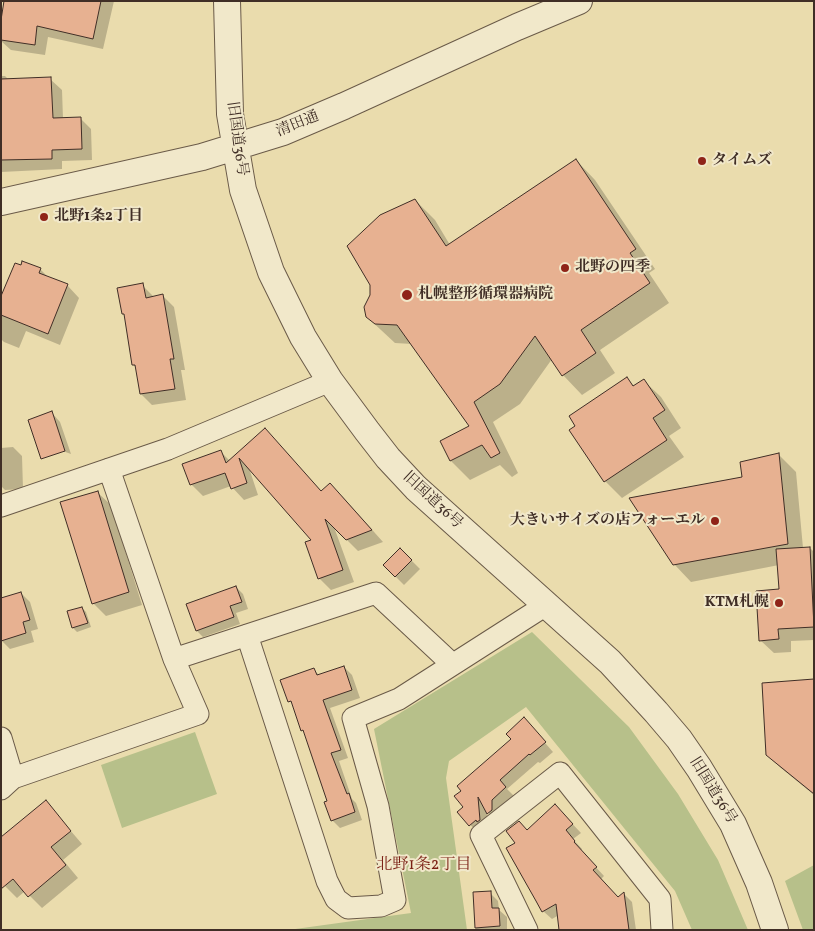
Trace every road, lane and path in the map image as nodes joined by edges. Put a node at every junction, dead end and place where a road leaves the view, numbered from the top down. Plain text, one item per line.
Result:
1 (227, 1) edge
2 (579, 1) edge
3 (235, 147) junction
4 (1, 202) edge
5 (330, 381) junction
6 (109, 469) junction
7 (1, 506) edge
8 (546, 605) junction
9 (247, 635) junction
10 (174, 659) junction
11 (452, 664) junction
12 (1, 738) edge
13 (7, 783) edge
14 (527, 930) edge
15 (662, 930) edge
16 (775, 930) edge

1 - 3 street, 旧国道36号
2 - 3 street, 清田通
3 - 4 street, 清田通
3 - 5 street, 旧国道36号
5 - 6 street
5 - 8 street, 旧国道36号
6 - 7 street
6 - 10 street
8 - 11 street
8 - 16 street, 旧国道36号
9 - 10 street
9 - 11 street
9 - 11 street
10 - 13 street
12 - 13 street
14 - 15 street

